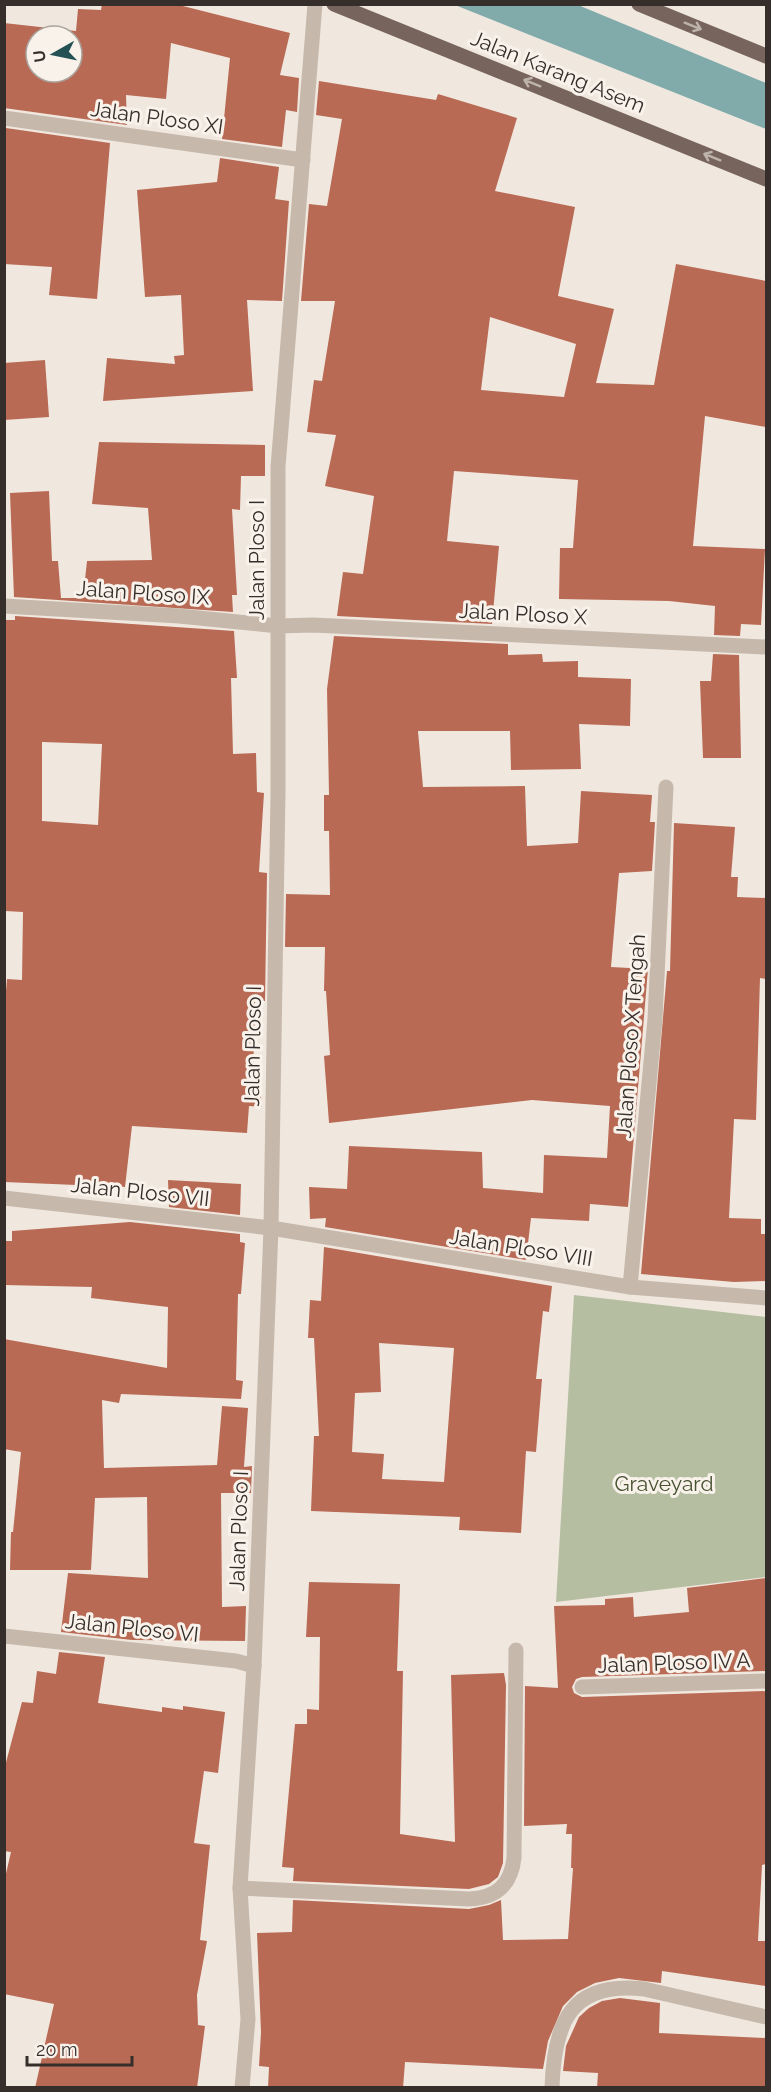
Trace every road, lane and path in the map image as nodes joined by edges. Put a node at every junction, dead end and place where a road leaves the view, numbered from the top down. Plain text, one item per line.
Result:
1 (315, 4) edge
2 (334, 4) edge
3 (639, 4) edge
4 (766, 56) edge
5 (4, 118) edge
6 (303, 160) junction
7 (766, 179) edge
8 (4, 606) edge
9 (278, 626) junction
10 (766, 647) edge
11 (666, 787) dead end
12 (4, 1198) edge
13 (271, 1228) junction
14 (630, 1287) junction
15 (766, 1298) edge
16 (4, 1636) edge
17 (516, 1650) dead end
18 (254, 1666) junction
19 (766, 1681) edge
20 (582, 1687) dead end
21 (240, 1888) junction
22 (766, 2017) edge
23 (242, 2088) edge
24 (552, 2088) edge

1 - 6 street, Jalan Ploso I
7 -> 2 main road, Jalan Karang Asem
3 -> 4 main road
5 - 6 street, Jalan Ploso XI
6 - 9 street, Jalan Ploso I
8 - 9 street, Jalan Ploso IX
9 - 10 street, Jalan Ploso X
9 - 13 street, Jalan Ploso I
11 - 14 street, Jalan Ploso X Tengah
12 - 13 street, Jalan Ploso VII
13 - 14 street, Jalan Ploso VIII
13 - 18 street, Jalan Ploso I
14 - 15 street, Jalan Ploso VIII
16 - 18 street, Jalan Ploso VI
17 - 21 street
18 - 21 street, Jalan Ploso I
19 - 20 street, Jalan Ploso IV A
21 - 23 street, Jalan Ploso I
22 - 24 street

